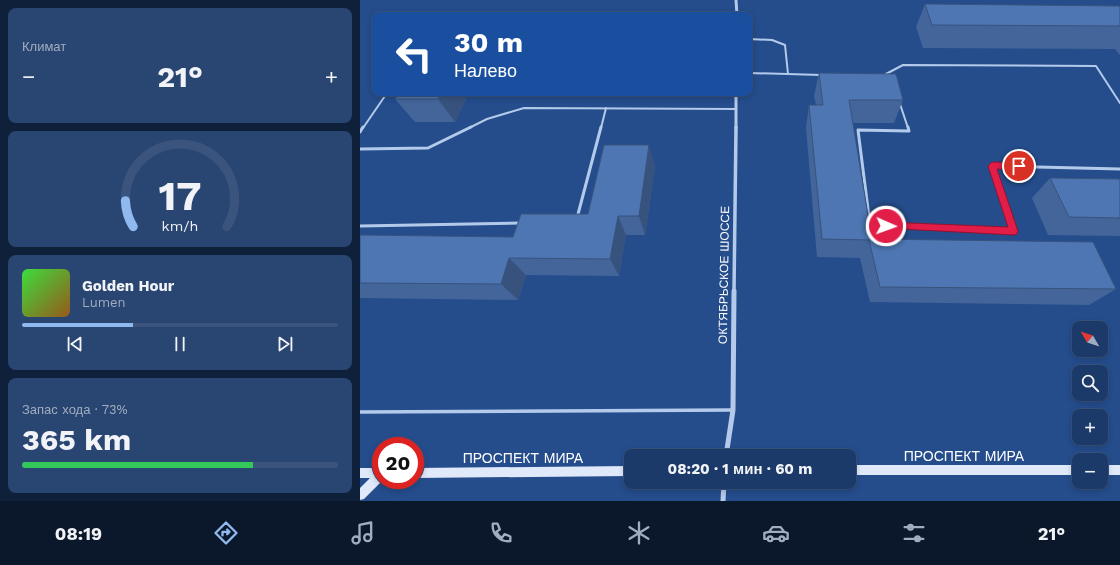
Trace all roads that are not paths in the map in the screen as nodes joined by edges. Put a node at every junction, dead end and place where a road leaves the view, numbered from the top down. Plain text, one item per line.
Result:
1 (736, 0) edge
2 (737, 12) edge
3 (752, 39) edge
4 (752, 73) edge
5 (788, 74) junction
6 (826, 76) edge
7 (890, 78) edge
8 (385, 96) edge
9 (736, 96) edge
10 (897, 98) edge
11 (1120, 103) edge
12 (606, 108) junction
13 (736, 109) junction
14 (360, 132) edge
15 (360, 149) edge
16 (1120, 169) edge
17 (576, 222) edge
18 (528, 223) edge
19 (360, 226) edge
20 (733, 410) junction
21 (360, 412) edge
22 (727, 449) edge
23 (856, 470) edge
24 (1072, 470) edge
25 (1108, 470) edge
26 (1120, 470) edge
27 (624, 471) edge
28 (360, 473) edge
29 (424, 473) edge
30 (372, 474) edge
31 (372, 483) edge
32 (724, 489) edge
33 (360, 495) edge
34 (723, 501) edge

1 - 2 street
3 - 5 lane
4 - 5 lane
5 - 6 lane
7 - 11 lane
8 - 14 lane
9 - 13 street, ОКТЯБРЬСКОЕ ШОССЕ
10 - 16 lane
12 - 13 lane
12 - 15 lane
12 - 17 lane
13 - 20 street, ОКТЯБРЬСКОЕ ШОССЕ
18 - 19 lane
20 - 21 lane
20 - 22 street, ОКТЯБРЬСКОЕ ШОССЕ
23 - 24 main road, ПРОСПЕКТ МИРА
25 - 26 main road
27 - 29 main road, ПРОСПЕКТ МИРА
28 - 30 main road
31 - 33 main road
32 - 34 street

